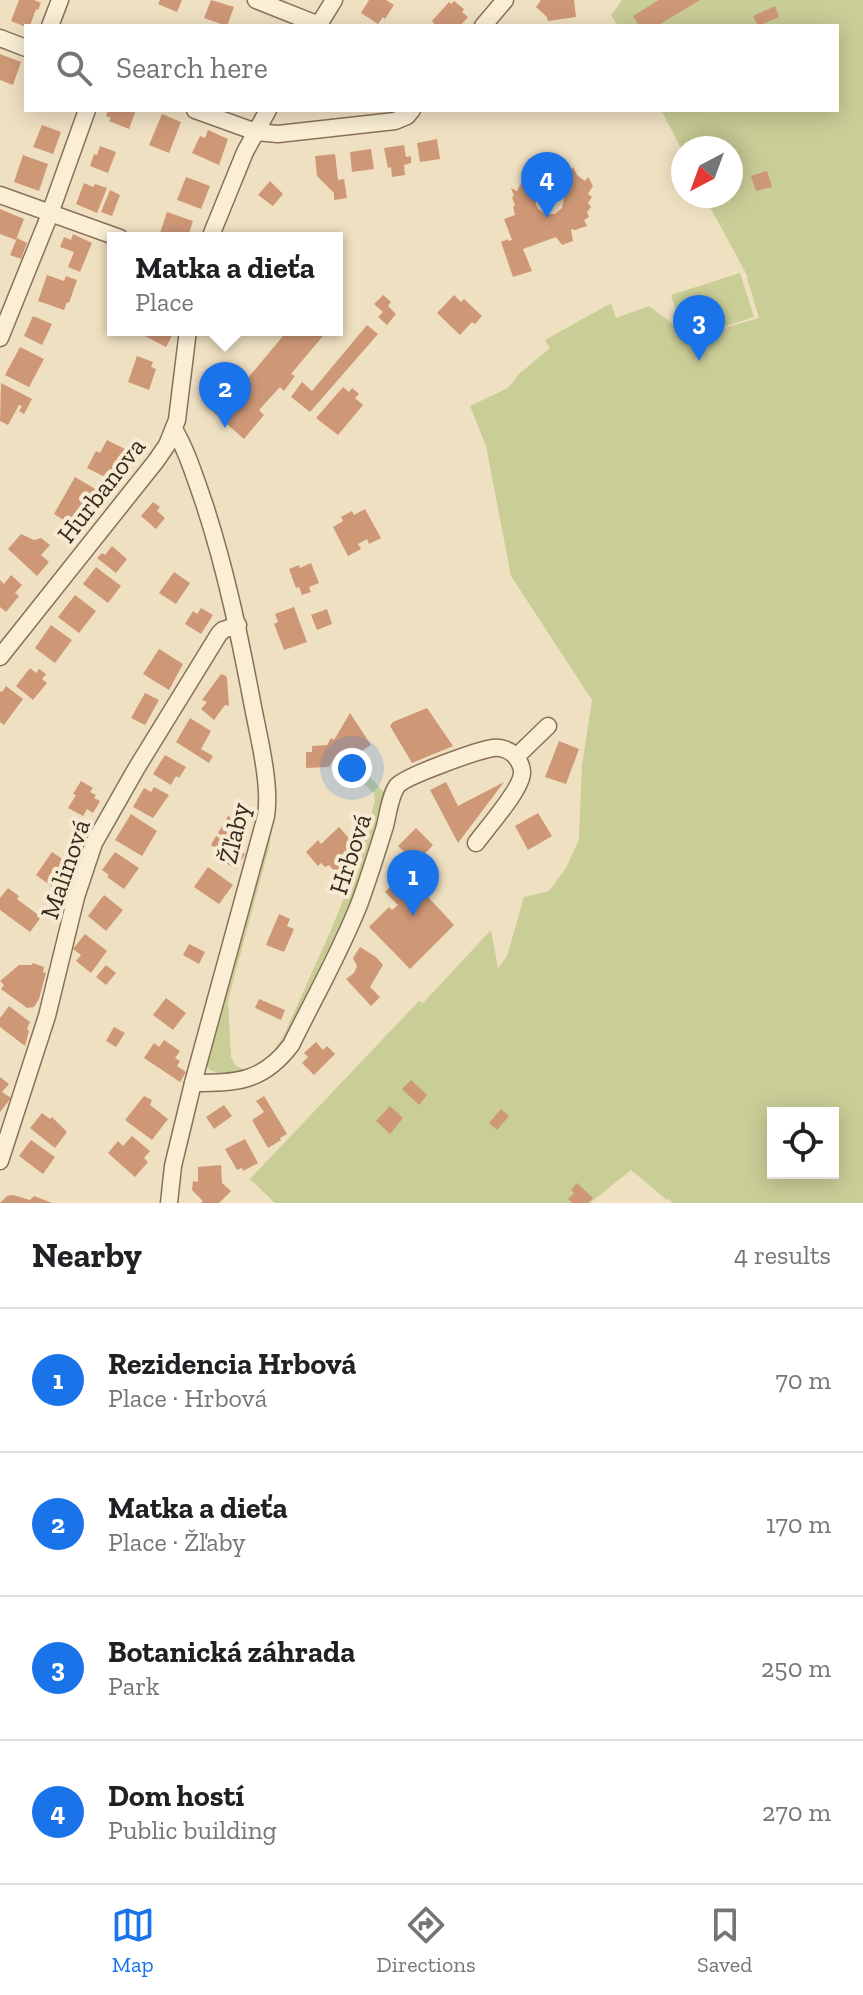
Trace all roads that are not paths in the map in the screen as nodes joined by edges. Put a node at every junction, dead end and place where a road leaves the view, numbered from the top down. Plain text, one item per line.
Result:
1 (60, 0) edge
2 (256, 0) edge
3 (334, 0) edge
4 (505, 0) edge
5 (51, 24) edge
6 (313, 24) edge
7 (319, 24) edge
8 (485, 24) edge
9 (0, 38) edge
10 (24, 47) edge
11 (86, 112) edge
12 (201, 112) edge
13 (267, 112) edge
14 (410, 112) edge
15 (256, 132) junction
16 (0, 195) edge
17 (50, 213) junction
18 (212, 232) edge
19 (107, 233) edge
20 (187, 336) edge
21 (0, 338) edge
22 (174, 429) junction
23 (238, 625) junction
24 (0, 657) edge
25 (548, 726) dead end
26 (516, 757) junction
27 (476, 843) dead end
28 (193, 1083) junction
29 (0, 1161) edge
30 (169, 1203) edge

1 - 5 street
2 - 6 street
3 - 7 street
4 - 8 street
9 - 10 street
11 - 17 street
12 - 15 street
13 - 15 street
14 - 15 street
15 - 18 street
16 - 17 street
17 - 19 street
17 - 21 street
20 - 22 street, Hurbanova
22 - 23 street, Žľaby
22 - 24 street, Hurbanova
23 - 28 street, Žľaby
23 - 29 street, Malinová
25 - 26 street
26 - 27 street
26 - 28 street, Hrbová
28 - 30 street, Žľaby

